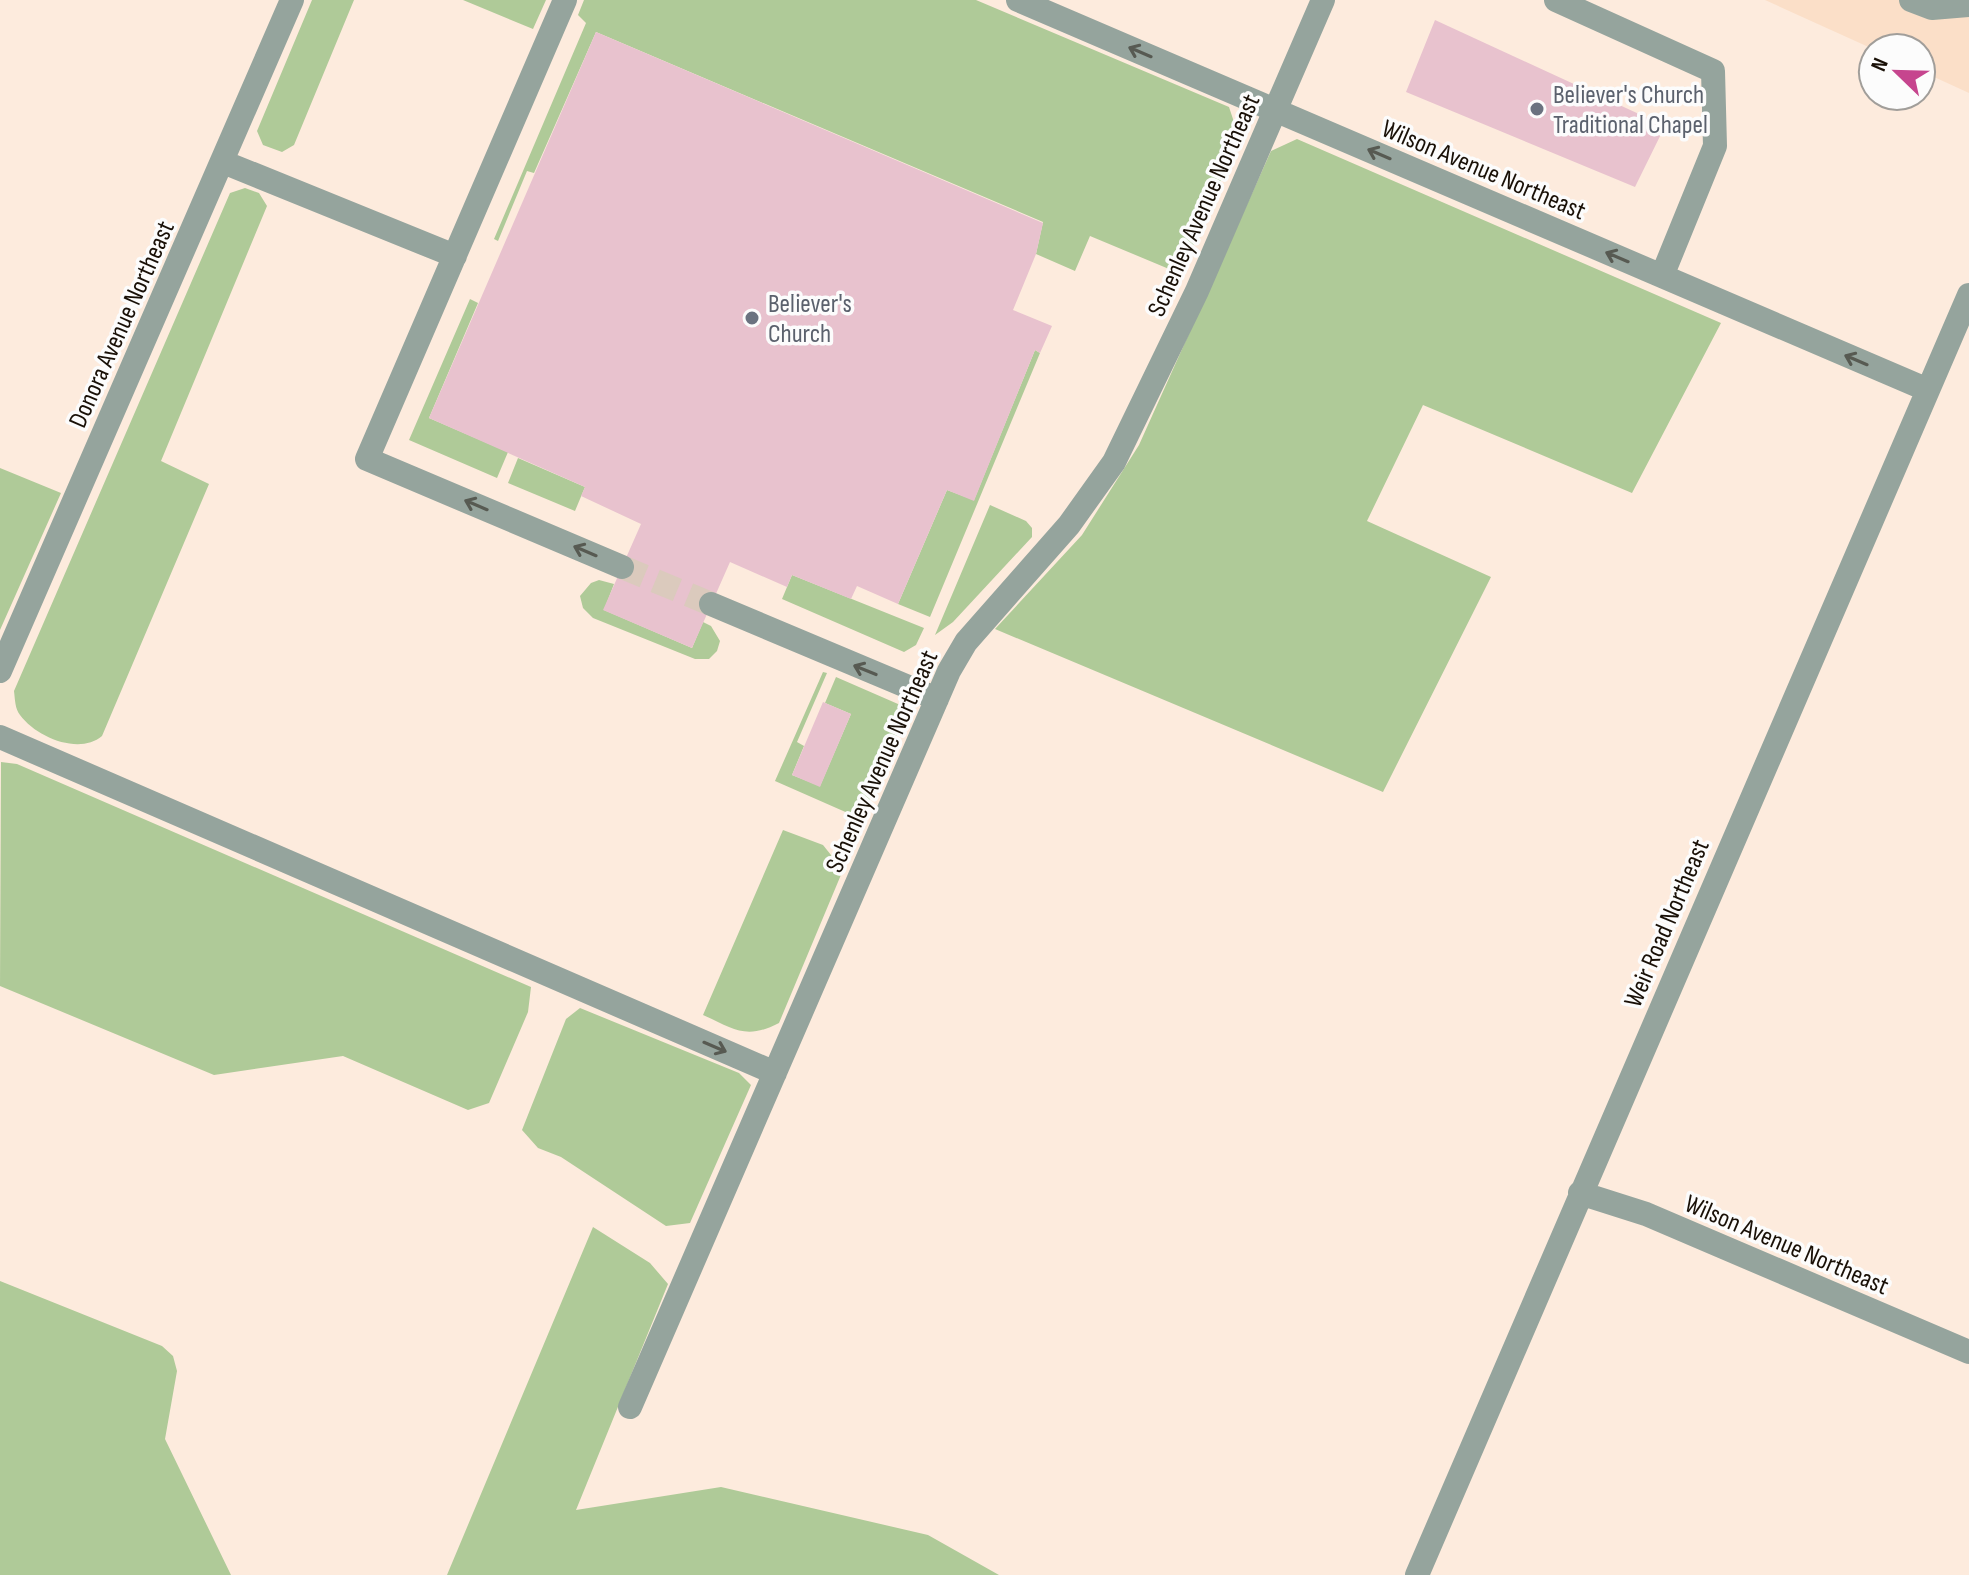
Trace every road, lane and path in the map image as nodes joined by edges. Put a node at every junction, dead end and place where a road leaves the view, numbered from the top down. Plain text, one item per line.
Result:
1 (292, 0) edge
2 (565, 0) edge
3 (1018, 0) edge
4 (1323, 0) edge
5 (1556, 0) edge
6 (1911, 0) edge
7 (1969, 5) edge
8 (1275, 110) junction
9 (223, 162) junction
10 (455, 256) junction
11 (1662, 276) junction
12 (1969, 295) edge
13 (1928, 390) junction
14 (622, 567) tunnel mouth
15 (711, 604) tunnel mouth
16 (0, 671) edge
17 (937, 699) junction
18 (0, 737) edge
19 (775, 1073) junction
20 (1580, 1193) junction
21 (1969, 1352) edge
22 (630, 1407) dead end
23 (1417, 1575) edge

1 - 9 street, Donora Avenue Northeast
2 - 10 street
8 -> 3 street, Wilson Avenue Northeast
4 - 8 street, Schenley Avenue Northeast
5 - 11 street
6 - 7 street
11 -> 8 street, Wilson Avenue Northeast
8 - 17 street, Schenley Avenue Northeast
9 - 10 street
9 - 16 street, Donora Avenue Northeast
14 -> 10 street
13 -> 11 street, Wilson Avenue Northeast
12 - 13 street, Weir Road Northeast
13 - 20 street, Weir Road Northeast
17 -> 15 street
17 - 19 street, Schenley Avenue Northeast
18 -> 19 street
19 - 22 street, Schenley Avenue Northeast
20 - 21 street, Wilson Avenue Northeast
20 - 23 street, Weir Road Northeast

